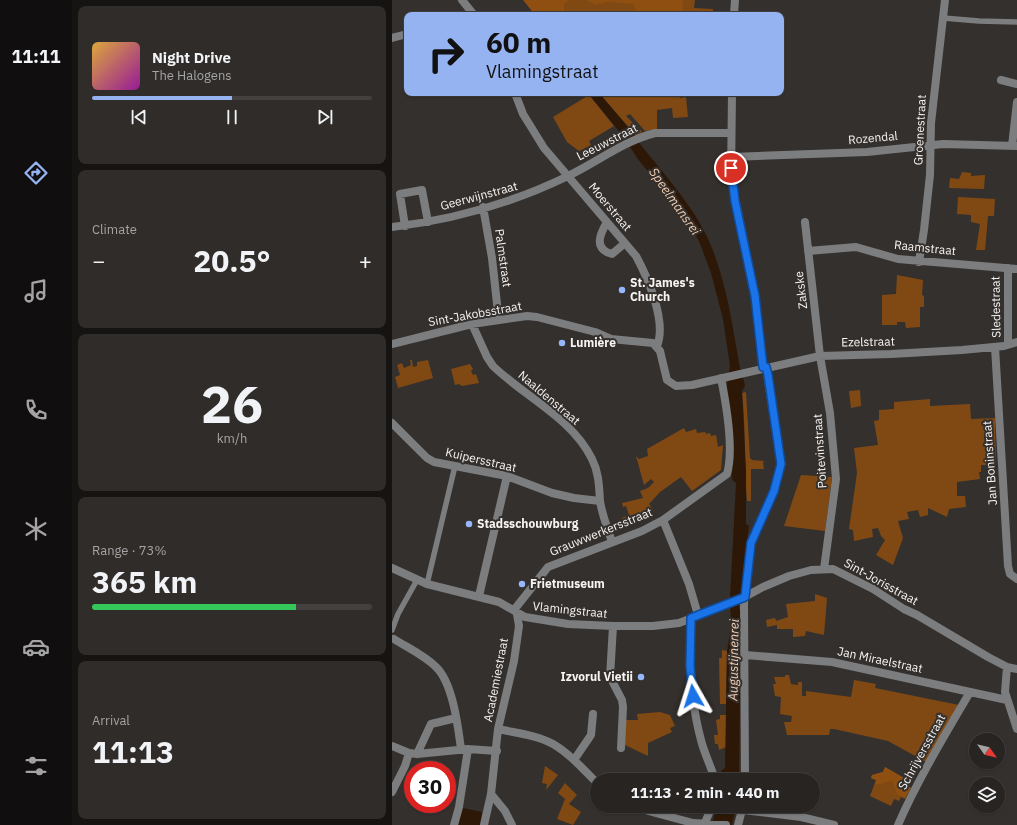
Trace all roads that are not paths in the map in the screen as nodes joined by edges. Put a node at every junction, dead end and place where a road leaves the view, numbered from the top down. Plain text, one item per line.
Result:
1 (462, 0) edge
2 (735, 0) edge
3 (945, 0) edge
4 (472, 12) edge
5 (734, 12) edge
6 (943, 18) junction
7 (1017, 22) edge
8 (404, 35) edge
9 (392, 38) edge
10 (1001, 80) dead end
11 (1017, 84) edge
12 (516, 96) edge
13 (732, 96) edge
14 (1017, 102) edge
15 (731, 133) junction
16 (930, 144) junction
17 (1015, 146) edge
18 (731, 157) junction
19 (568, 177) junction
20 (483, 207) junction
21 (428, 222) junction
22 (607, 222) junction
23 (805, 222) dead end
24 (405, 226) junction
25 (392, 227) edge
26 (625, 243) junction
27 (808, 251) junction
28 (919, 262) junction
29 (1008, 268) junction
30 (1017, 269) edge
31 (498, 313) dead end
32 (472, 324) junction
33 (1017, 342) edge
34 (392, 344) edge
35 (1008, 344) junction
36 (657, 346) junction
37 (995, 347) junction
38 (820, 356) junction
39 (765, 367) junction
40 (724, 377) junction
41 (392, 423) edge
42 (454, 466) junction
43 (507, 476) junction
44 (600, 501) junction
45 (663, 520) junction
46 (612, 542) junction
47 (392, 568) edge
48 (824, 569) junction
49 (1014, 578) edge
50 (417, 580) junction
51 (427, 584) junction
52 (479, 596) junction
53 (742, 599) junction
54 (728, 604) joint
55 (515, 612) junction
56 (694, 616) junction
57 (613, 626) junction
58 (392, 630) edge
59 (393, 638) edge
60 (745, 655) junction
61 (1007, 667) junction
62 (1017, 669) edge
63 (970, 692) junction
64 (1007, 700) junction
65 (593, 714) dead end
66 (456, 718) junction
67 (498, 729) junction
68 (1017, 729) edge
69 (392, 746) edge
70 (620, 748) dead end
71 (464, 749) junction
72 (497, 751) junction
73 (413, 754) junction
74 (574, 760) junction
75 (712, 773) edge
76 (745, 773) edge
77 (590, 776) edge
78 (392, 792) edge
79 (491, 794) junction
80 (654, 813) edge
81 (710, 813) edge
82 (742, 813) edge
83 (775, 813) edge
84 (707, 824) edge
85 (832, 824) edge
86 (454, 825) edge
87 (484, 825) edge
88 (512, 825) edge
89 (726, 825) edge
90 (738, 825) edge
91 (898, 825) edge

1 - 4 street
2 - 5 street
3 - 6 street, Groenestraat
6 - 7 street
6 - 16 street, Groenestraat
8 - 9 street
10 - 11 street
12 - 19 street, Moerstraat
13 - 15 street
14 - 17 street
15 - 18 street
15 - 19 street, Leeuwstraat
16 - 17 street, Rozendal
16 - 18 street, Rozendal
16 - 28 street, Groenestraat
18 - 39 street
19 - 20 street, Geerwijnstraat
19 - 22 street, Moerstraat
20 - 21 street, Geerwijnstraat
20 - 31 street, Palmstraat
21 - 24 street, Geerwijnstraat
21 - 24 street
22 - 26 street, Moerstraat
22 - 26 street
23 - 27 street, Zakske
24 - 25 street, Geerwijnstraat
26 - 36 street, Moerstraat
27 - 28 street, Raamstraat
27 - 38 street, Zakske
28 - 29 street, Raamstraat
29 - 30 street, Raamstraat
29 - 35 street, Sledestraat
32 - 34 street, Sint-Jakobsstraat
32 - 36 street, Sint-Jakobsstraat
32 - 44 street, Naaldenstraat
33 - 35 street, Ezelstraat
35 - 37 street, Ezelstraat
36 - 40 street
37 - 38 street, Ezelstraat
37 - 49 street, Jan Boninstraat
38 - 39 street, Ezelstraat
38 - 48 street, Poitevinstraat
39 - 40 street, Ezelstraat
39 - 53 street
40 - 45 street, Grauwwerkersstraat
41 - 42 street, Kuipersstraat
42 - 43 street, Kuipersstraat
42 - 51 street
43 - 44 street, Kuipersstraat
43 - 52 street
44 - 46 street, Naaldenstraat
45 - 46 street, Grauwwerkersstraat
45 - 56 street
46 - 55 street, Grauwwerkersstraat
47 - 50 street, Vlamingstraat
48 - 53 street, Sint-Jorisstraat
48 - 61 street, Sint-Jorisstraat
50 - 51 street, Vlamingstraat
50 - 58 street
51 - 52 street, Vlamingstraat
52 - 55 street, Vlamingstraat
53 - 54 street, Sint-Jorisstraat
53 - 60 street
54 - 56 street, Vlamingstraat
55 - 57 street, Vlamingstraat
55 - 67 street, Academiestraat
56 - 57 street, Vlamingstraat
56 - 75 street
57 - 70 street
59 - 66 street
60 - 63 street, Jan Miraelstraat
60 - 76 street
61 - 62 street, Sint-Jorisstraat
61 - 64 street
63 - 64 street, Jan Miraelstraat
63 - 91 street, Schrijversstraat
64 - 68 street
65 - 74 street
66 - 71 street
66 - 73 street
67 - 72 street, Academiestraat
67 - 74 street
69 - 73 street
71 - 72 street
71 - 73 street
71 - 86 street
72 - 79 street, Academiestraat
73 - 78 street
74 - 77 street
79 - 87 street, Academiestraat
79 - 88 street
80 - 84 street
81 - 84 street
82 - 90 street
83 - 85 street
84 - 89 street

